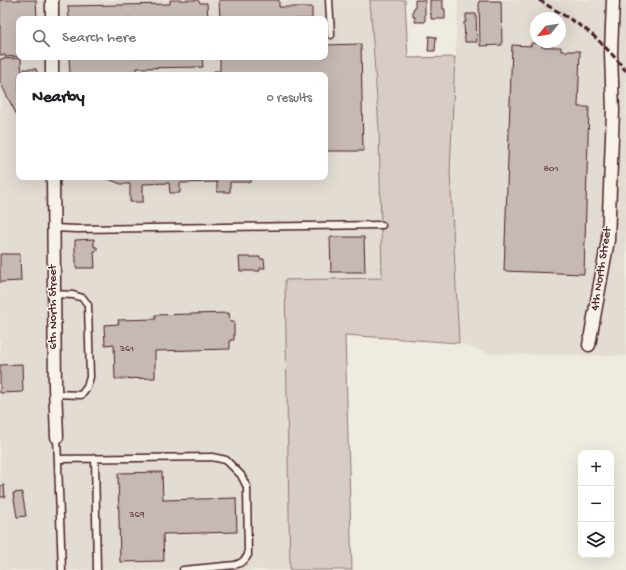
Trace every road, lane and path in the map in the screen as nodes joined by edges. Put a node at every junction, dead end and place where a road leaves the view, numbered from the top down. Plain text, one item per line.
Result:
1 (52, 0) edge
2 (330, 0) edge
3 (613, 0) edge
4 (52, 16) edge
5 (330, 35) dead end
6 (52, 60) edge
7 (52, 72) edge
8 (53, 180) edge
9 (382, 224) dead end
10 (53, 228) junction
11 (54, 294) junction
12 (589, 345) dead end
13 (55, 394) junction
14 (57, 437) joint
15 (95, 458) junction
16 (58, 459) junction
17 (62, 570) edge
18 (97, 570) edge
19 (183, 570) edge

1 - 4 street
2 - 5 lane
3 - 12 street, 4th North Street
6 - 7 street
8 - 10 street, 6th North Street
9 - 10 lane
10 - 11 street, 6th North Street
11 - 13 street, 6th North Street
11 - 13 lane
13 - 14 street, 6th North Street
14 - 16 lane
15 - 16 lane
15 - 18 lane
15 - 19 lane
16 - 17 lane

